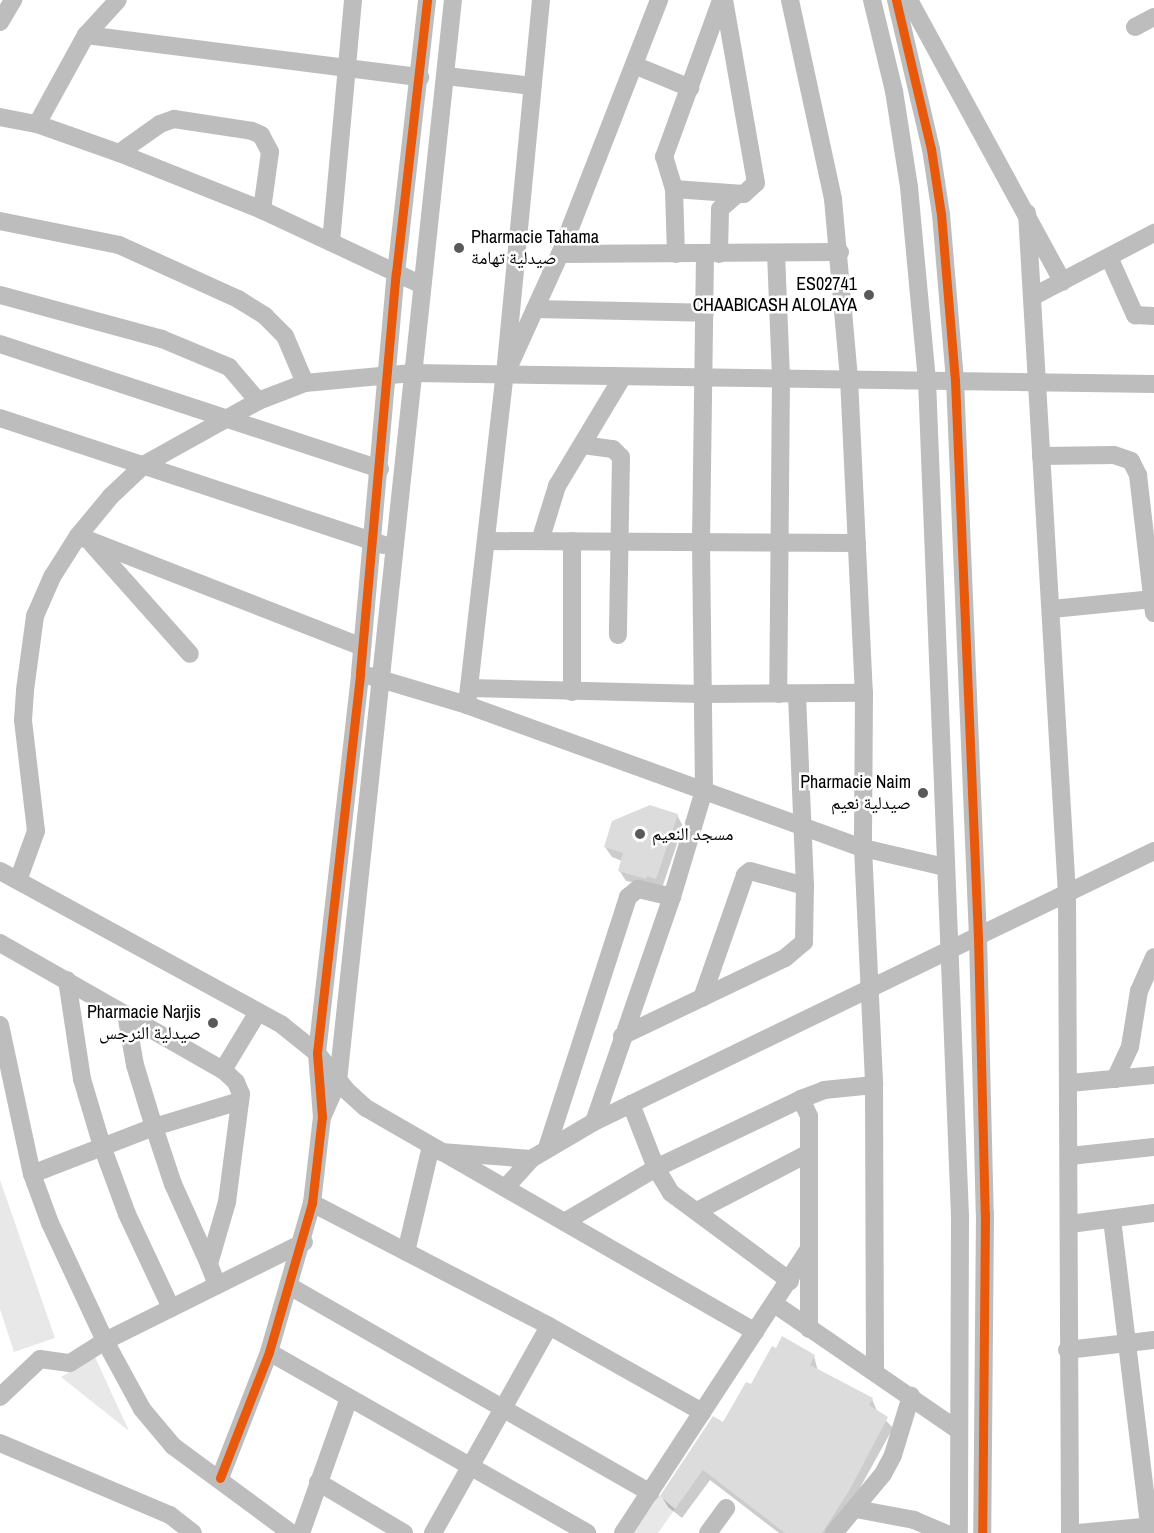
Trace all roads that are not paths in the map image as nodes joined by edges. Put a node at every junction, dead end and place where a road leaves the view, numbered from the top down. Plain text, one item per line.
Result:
1 (13, 0) edge
2 (118, 0) edge
3 (353, 0) edge
4 (427, 0) edge
5 (453, 0) edge
6 (541, 0) edge
7 (659, 0) edge
8 (723, 0) edge
9 (790, 0) edge
10 (872, 0) edge
11 (896, 0) edge
12 (909, 0) edge
13 (1154, 16) edge
14 (0, 22) edge
15 (1136, 27) dead end
16 (86, 35) junction
17 (634, 65) junction
18 (346, 69) junction
19 (446, 76) junction
20 (420, 77) junction
21 (532, 86) junction
22 (690, 87) junction
23 (0, 117) edge
24 (37, 124) junction
25 (119, 153) junction
26 (674, 189) junction
27 (736, 194) junction
28 (262, 210) junction
29 (1027, 213) junction
30 (0, 221) edge
31 (1154, 233) edge
32 (331, 242) junction
33 (840, 252) junction
34 (776, 253) junction
35 (560, 254) junction
36 (676, 254) junction
37 (712, 254) junction
38 (1109, 257) junction
39 (396, 273) junction
40 (1063, 282) junction
41 (422, 285) junction
42 (0, 295) edge
43 (1032, 297) junction
44 (535, 309) junction
45 (705, 313) junction
46 (1154, 316) edge
47 (0, 344) edge
48 (413, 374) junction
49 (505, 374) junction
50 (387, 375) junction
51 (782, 376) junction
52 (704, 377) junction
53 (622, 378) junction
54 (849, 378) junction
55 (927, 380) junction
56 (956, 380) junction
57 (1037, 382) junction
58 (305, 383) junction
59 (1154, 384) edge
60 (258, 401) junction
61 (0, 418) edge
62 (225, 418) junction
63 (583, 446) junction
64 (1041, 456) junction
65 (145, 464) junction
66 (380, 469) junction
67 (84, 538) junction
68 (486, 541) junction
69 (540, 541) junction
70 (572, 541) junction
71 (619, 541) junction
72 (701, 541) junction
73 (373, 542) junction
74 (780, 543) junction
75 (857, 543) junction
76 (395, 549) junction
77 (1153, 604) edge
78 (1052, 609) junction
79 (618, 635) dead end
80 (362, 647) junction
81 (190, 654) dead end
82 (360, 673) junction
83 (381, 680) junction
84 (572, 692) junction
85 (864, 693) junction
86 (702, 694) junction
87 (778, 694) junction
88 (797, 694) junction
89 (468, 697) junction
90 (704, 790) junction
91 (803, 825) junction
92 (863, 848) junction
93 (1154, 851) edge
94 (945, 867) junction
95 (0, 871) edge
96 (19, 878) junction
97 (805, 886) junction
98 (1067, 894) junction
99 (672, 897) junction
100 (978, 937) junction
101 (0, 943) edge
102 (951, 950) junction
103 (1154, 957) edge
104 (67, 980) junction
105 (870, 990) junction
106 (1147, 990) edge
107 (702, 998) junction
108 (258, 1012) junction
109 (126, 1014) junction
110 (0, 1025) edge
111 (622, 1036) junction
112 (317, 1053) junction
113 (223, 1070) junction
114 (1154, 1076) edge
115 (1115, 1079) junction
116 (338, 1081) junction
117 (1070, 1083) junction
118 (874, 1085) junction
119 (801, 1099) junction
120 (240, 1101) junction
121 (631, 1104) junction
122 (322, 1116) junction
123 (594, 1122) junction
124 (154, 1127) junction
125 (102, 1146) junction
126 (1154, 1147) edge
127 (547, 1148) junction
128 (436, 1149) junction
129 (810, 1154) junction
130 (1070, 1156) junction
131 (531, 1159) junction
132 (656, 1168) junction
133 (32, 1174) junction
134 (507, 1186) junction
135 (312, 1203) junction
136 (697, 1211) junction
137 (1154, 1213) edge
138 (1112, 1219) junction
139 (566, 1221) junction
140 (1070, 1224) junction
141 (304, 1242) junction
142 (809, 1249) junction
143 (406, 1252) junction
144 (209, 1264) junction
145 (790, 1281) junction
146 (217, 1285) junction
147 (291, 1287) junction
148 (776, 1305) junction
149 (171, 1308) junction
150 (549, 1326) junction
151 (809, 1329) junction
152 (755, 1332) junction
153 (1154, 1340) edge
154 (105, 1341) junction
155 (1128, 1343) junction
156 (1067, 1350) junction
157 (269, 1352) junction
158 (875, 1372) junction
159 (4, 1387) edge
160 (911, 1396) junction
161 (349, 1398) junction
162 (503, 1408) junction
163 (702, 1412) junction
164 (958, 1430) junction
165 (0, 1443) edge
166 (470, 1467) junction
167 (220, 1478) junction
168 (318, 1482) junction
169 (650, 1493) junction
170 (726, 1508) dead end
171 (856, 1509) junction
172 (1151, 1526) edge
173 (193, 1533) edge
174 (291, 1533) edge
175 (301, 1533) edge
176 (404, 1533) edge
177 (433, 1533) edge
178 (587, 1533) edge
179 (623, 1533) edge
180 (708, 1533) edge
181 (834, 1533) edge
182 (945, 1533) edge
183 (959, 1533) edge
184 (982, 1533) edge
185 (1070, 1533) edge
186 (1078, 1533) edge

1 - 14 street
2 - 16 street
3 - 18 street
4 - 20 street
5 - 19 street
6 - 21 street
7 - 17 street
8 - 22 street
8 - 27 street
9 - 33 street
10 - 55 street
11 - 56 street
12 - 29 street
13 - 15 street
16 - 18 street
16 - 24 street
17 - 22 street
17 - 35 street
18 - 20 street
18 - 32 street
19 - 21 street
19 - 41 street
20 - 39 street
21 - 49 street
22 - 26 street
23 - 24 street
24 - 25 street
25 - 28 street
25 - 28 street
26 - 27 street
26 - 36 street
27 - 37 street
28 - 32 street
29 - 40 street
29 - 43 street
30 - 58 street
31 - 38 street
32 - 39 street
33 - 34 street
33 - 54 street
34 - 37 street
34 - 51 street
35 - 36 street
35 - 44 street
36 - 37 street
37 - 45 street
38 - 40 street
38 - 46 street
39 - 41 street
39 - 50 street
40 - 43 street
41 - 48 street
42 - 60 street
43 - 57 street
44 - 45 street
44 - 49 street
45 - 52 street
47 - 62 street
48 - 49 street
48 - 50 street
48 - 76 street
49 - 53 street
49 - 68 street
50 - 58 street
50 - 66 street
51 - 52 street
51 - 54 street
51 - 74 street
52 - 53 street
52 - 72 street
53 - 63 street
54 - 55 street
54 - 75 street
55 - 56 street
55 - 94 street
56 - 57 street
56 - 100 street
57 - 59 street
57 - 64 street
58 - 60 street
60 - 62 street
61 - 65 street
62 - 65 street
62 - 66 street
63 - 69 street
63 - 71 street
64 - 77 street
64 - 78 street
65 - 67 street
65 - 73 street
66 - 73 street
67 - 80 street
67 - 81 street
67 - 96 street
68 - 69 street
68 - 89 street
69 - 70 street
70 - 71 street
70 - 84 street
71 - 72 street
71 - 79 street
72 - 74 street
72 - 86 street
73 - 76 street
73 - 80 street
74 - 75 street
74 - 87 street
75 - 85 street
76 - 83 street
77 - 78 street
78 - 98 street
80 - 82 street
82 - 83 street
82 - 112 street
83 - 89 street
83 - 116 street
84 - 86 street
84 - 89 street
85 - 88 street
85 - 92 street
86 - 87 street
86 - 90 street
87 - 88 street
88 - 91 street
89 - 90 street
90 - 91 street
90 - 99 street
91 - 92 street
91 - 97 street
92 - 94 street
92 - 105 street
93 - 98 street
94 - 102 street
95 - 96 street
96 - 108 street
97 - 107 street
97 - 107 street
98 - 100 street
98 - 117 street
99 - 111 street
99 - 127 street
100 - 102 street
100 - 184 street
101 - 104 street
102 - 105 street
102 - 164 street
103 - 106 street
104 - 109 street
104 - 125 street
105 - 118 street
105 - 121 street
106 - 115 street
107 - 111 street
108 - 112 street
108 - 113 street
109 - 113 street
109 - 124 street
110 - 133 street
111 - 123 street
112 - 116 street
112 - 122 street
113 - 120 street
114 - 115 street
115 - 117 street
116 - 122 street
116 - 128 street
117 - 130 street
118 - 119 street
118 - 158 street
119 - 129 street
119 - 132 street
120 - 124 street
120 - 144 street
121 - 123 street
121 - 132 street
122 - 135 street
123 - 127 street
124 - 125 street
124 - 144 street
125 - 133 street
125 - 149 street
126 - 130 street
127 - 131 street
128 - 131 street
128 - 134 street
128 - 143 street
129 - 136 street
129 - 142 street
130 - 140 street
131 - 134 street
132 - 136 street
132 - 139 street
133 - 154 street
134 - 139 street
135 - 141 street
135 - 143 street
136 - 145 street
137 - 138 street
138 - 140 street
138 - 155 street
139 - 152 street
140 - 156 street
141 - 146 street
141 - 147 street
142 - 145 street
142 - 151 street
143 - 150 street
144 - 146 street
145 - 148 street
146 - 149 street
147 - 157 street
147 - 162 street
148 - 151 street
148 - 152 street
149 - 154 street
150 - 162 street
150 - 163 street
151 - 158 street
152 - 163 street
153 - 155 street
154 - 159 street
154 - 167 street
155 - 156 street
155 - 172 street
156 - 185 street
157 - 161 street
157 - 167 street
158 - 160 street
160 - 164 street
160 - 171 street
161 - 166 street
161 - 168 street
162 - 166 street
162 - 169 street
163 - 169 street
164 - 183 street
165 - 173 street
166 - 177 street
166 - 178 street
167 - 174 street
168 - 175 street
168 - 176 street
169 - 179 street
170 - 180 street
171 - 181 street
171 - 182 street
172 - 186 street

